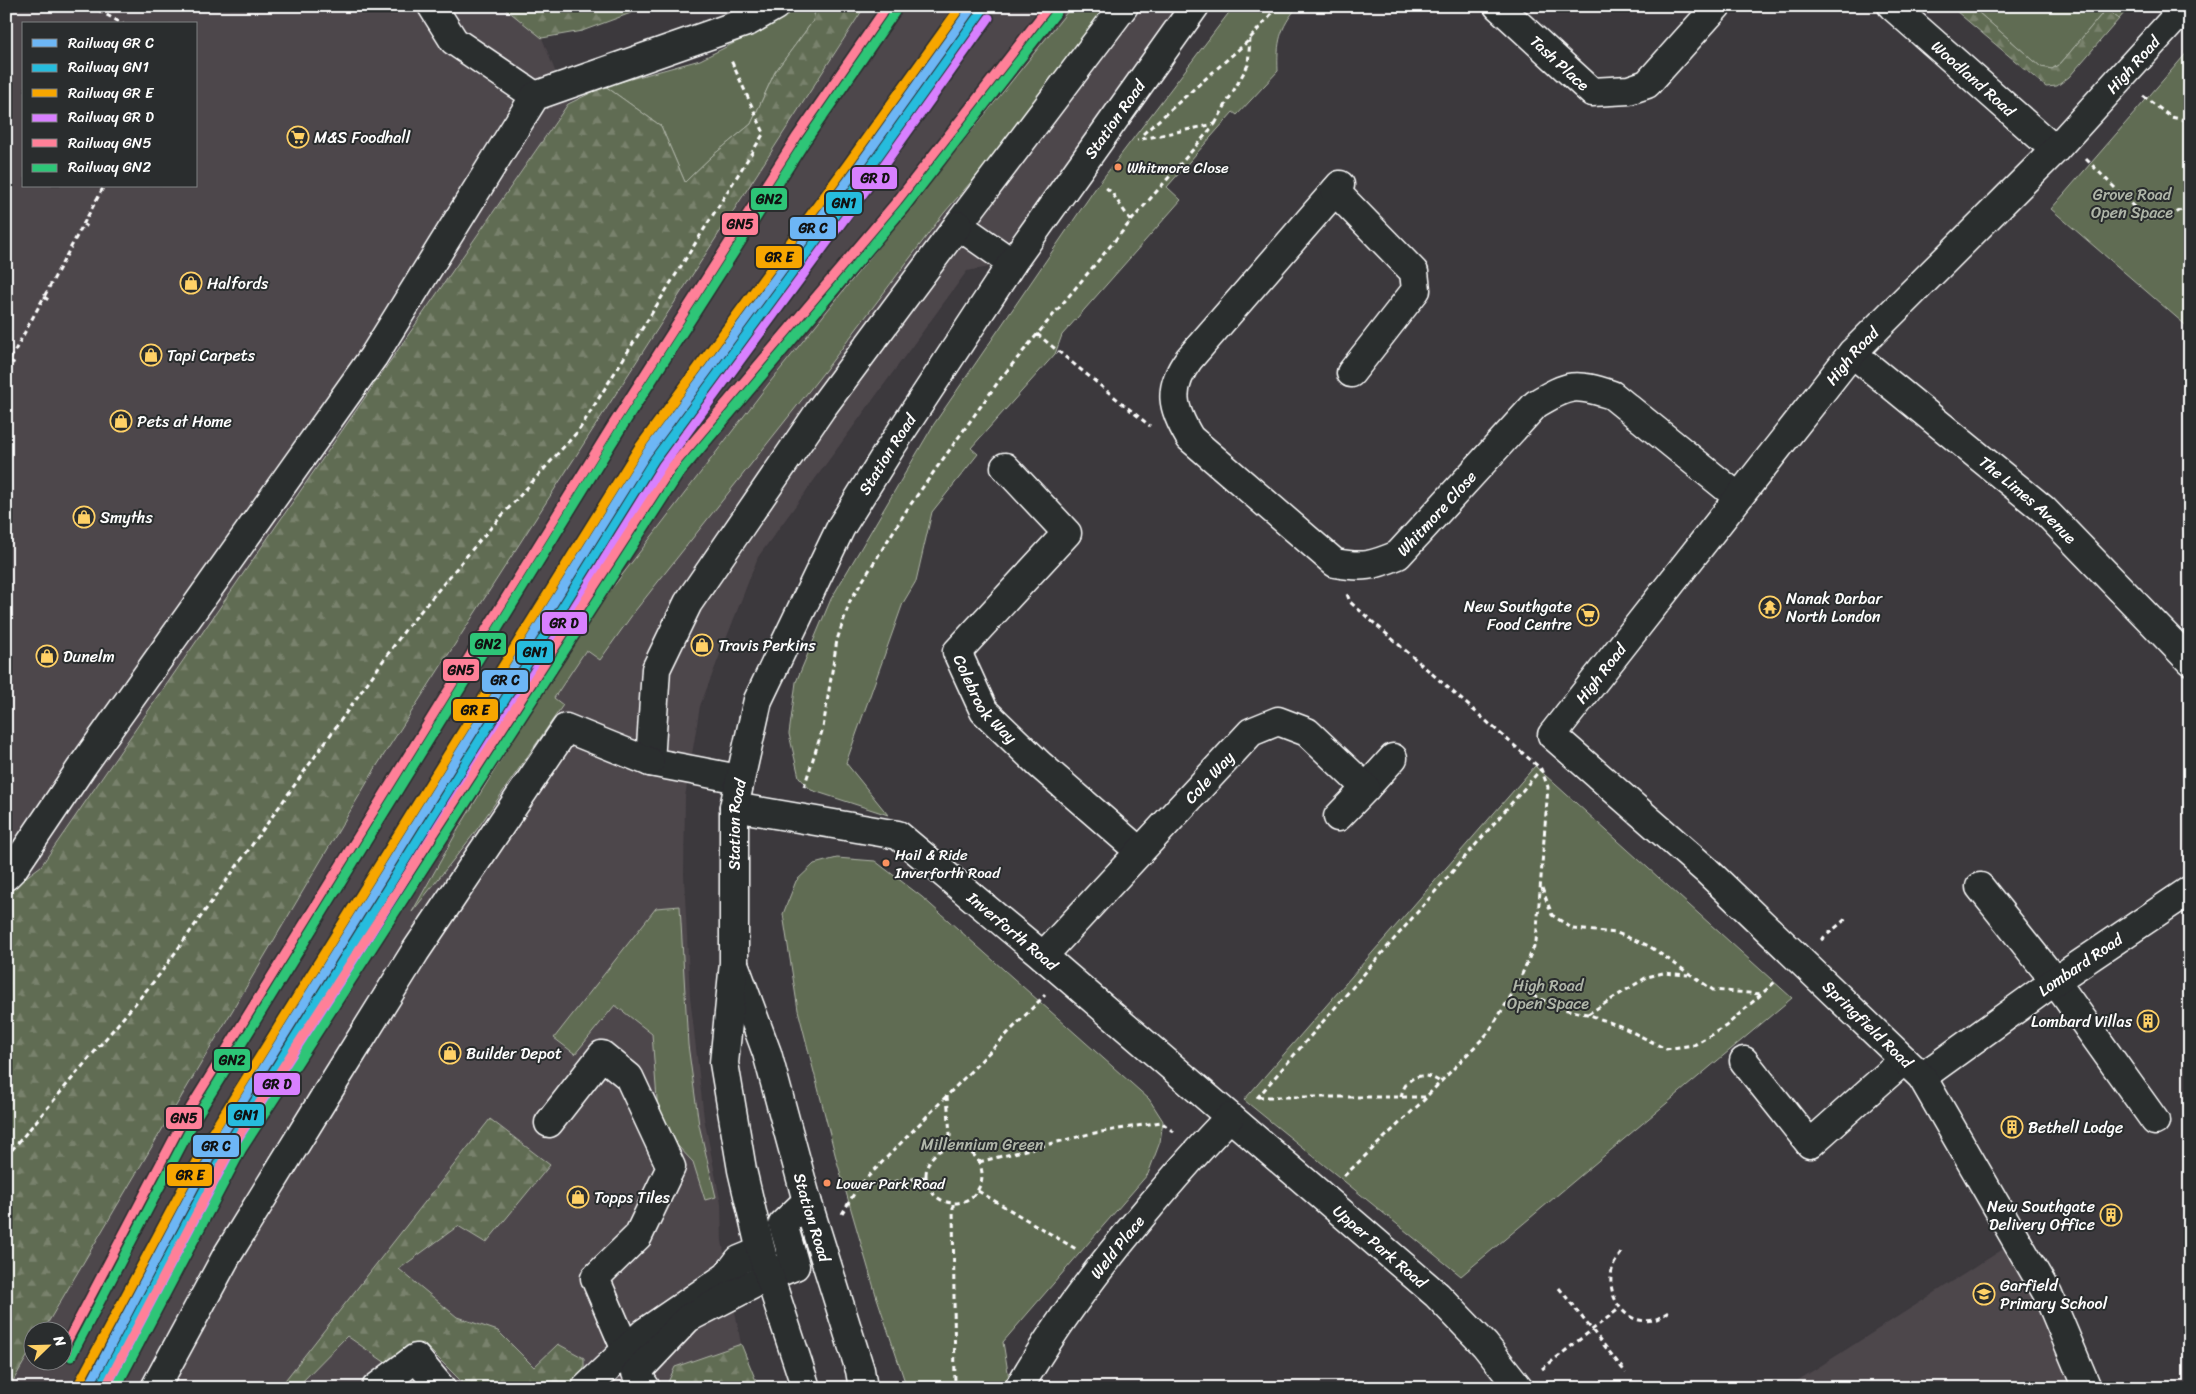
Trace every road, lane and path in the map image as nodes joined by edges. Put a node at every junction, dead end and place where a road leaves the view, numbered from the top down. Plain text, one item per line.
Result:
1 (91, 6) edge
2 (432, 6) edge
3 (775, 6) edge
4 (1124, 6) edge
5 (1195, 6) edge
6 (1278, 6) edge
7 (1498, 6) edge
8 (1717, 6) edge
9 (1892, 6) edge
10 (2186, 6) edge
11 (119, 22) edge
12 (1250, 39) junction
13 (741, 84) dead end
14 (2140, 94) dead end
15 (535, 96) junction
16 (2190, 122) edge
17 (1214, 124) junction
18 (2068, 152) junction
19 (1108, 179) dead end
20 (103, 188) edge
21 (2190, 205) edge
22 (1131, 220) junction
23 (83, 224) junction
24 (958, 224) junction
25 (90, 228) dead end
26 (1012, 263) junction
27 (44, 298) junction
28 (50, 301) dead end
29 (1037, 334) junction
30 (1852, 353) junction
31 (10, 361) junction
32 (16, 364) dead end
33 (6, 367) edge
34 (1351, 373) dead end
35 (1190, 438) junction
36 (1005, 467) dead end
37 (1738, 497) junction
38 (1335, 563) junction
39 (2190, 661) edge
40 (1552, 735) junction
41 (1393, 758) dead end
42 (650, 762) junction
43 (1541, 769) junction
44 (739, 780) junction
45 (804, 787) dead end
46 (1366, 788) junction
47 (734, 807) junction
48 (1338, 818) dead end
49 (1139, 851) junction
50 (6, 876) edge
51 (1541, 886) junction
52 (1980, 887) dead end
53 (2190, 890) edge
54 (1848, 917) dead end
55 (1043, 956) junction
56 (1800, 958) junction
57 (734, 963) junction
58 (1064, 975) junction
59 (1688, 975) junction
60 (2055, 982) junction
61 (1516, 988) junction
62 (1761, 994) junction
63 (1587, 1014) junction
64 (1744, 1060) dead end
65 (1913, 1068) junction
66 (1440, 1082) junction
67 (947, 1095) junction
68 (1258, 1097) junction
69 (1401, 1097) junction
70 (1426, 1097) junction
71 (1230, 1117) junction
72 (2155, 1121) dead end
73 (549, 1123) dead end
74 (951, 1147) junction
75 (1197, 1150) junction
76 (6, 1157) edge
77 (979, 1162) junction
78 (926, 1177) junction
79 (858, 1187) junction
80 (978, 1190) junction
81 (1323, 1196) junction
82 (807, 1201) junction
83 (953, 1204) junction
84 (839, 1218) dead end
85 (761, 1250) junction
86 (1621, 1253) dead end
87 (1102, 1264) junction
88 (769, 1276) junction
89 (1559, 1288) dead end
90 (1620, 1308) junction
91 (1670, 1311) dead end
92 (1592, 1330) junction
93 (626, 1350) junction
94 (1626, 1373) dead end
95 (155, 1388) edge
96 (376, 1388) edge
97 (441, 1388) edge
98 (586, 1388) edge
99 (646, 1388) edge
100 (806, 1388) edge
101 (863, 1388) edge
102 (955, 1388) edge
103 (1019, 1388) edge
104 (1519, 1388) edge
105 (2087, 1388) edge

1 - 11 path
2 - 15 street
3 - 15 street
4 - 24 street
5 - 26 street, Station Road
6 - 12 path
7 - 8 street, Tash Place
9 - 18 street, Woodland Road
10 - 18 street, High Road
12 - 17 path
12 - 17 path
13 - 76 path
14 - 16 path
15 - 50 street
17 - 22 path
18 - 21 path
18 - 30 street, High Road
19 - 22 path
20 - 23 path
22 - 29 path
23 - 25 path
23 - 27 path
24 - 26 street
24 - 42 street
26 - 44 street, Station Road
27 - 28 path
27 - 31 path
29 - 35 path
29 - 45 path
30 - 37 street, High Road
30 - 39 street, The Limes Avenue
31 - 32 path
31 - 33 path
34 - 35 street
35 - 38 street
36 - 49 street, Colebrook Way
37 - 38 street, Whitmore Close
37 - 40 street, High Road
38 - 43 path
40 - 43 path
40 - 56 street, Springfield Road
41 - 46 street
42 - 44 street
42 - 95 street
43 - 51 path
43 - 68 path
44 - 47 street, Station Road
46 - 48 street
46 - 49 street, Cole Way
47 - 55 street, Inverforth Road
47 - 57 street, Station Road
49 - 55 street, Cole Way
51 - 59 path
51 - 61 path
52 - 60 street
53 - 60 street, Lombard Road
54 - 56 path
55 - 58 street, Inverforth Road
56 - 62 path
56 - 65 street, Springfield Road
57 - 82 street, Station Road
57 - 85 street, Station Road
58 - 67 path
58 - 71 street, Inverforth Road
59 - 62 path
59 - 63 path
60 - 65 street, Lombard Road
60 - 72 street
61 - 63 path
61 - 66 path
62 - 63 path
64 - 65 street, Lombard Road
65 - 105 street, Springfield Road
66 - 69 path
66 - 70 path
67 - 74 path
67 - 79 path
68 - 69 path
68 - 71 path
69 - 70 path
70 - 81 path
71 - 75 street, Weld Place
71 - 81 street, Upper Park Road
73 - 93 street
74 - 77 path
74 - 78 path
75 - 77 path
75 - 87 street, Weld Place
77 - 80 path
78 - 79 path
78 - 83 path
79 - 84 path
80 - 83 path
80 - 87 path
81 - 104 street, Upper Park Road
82 - 88 street
82 - 101 street, Station Road
83 - 102 path
85 - 88 street, Station Road
85 - 93 street
86 - 90 path
87 - 103 street, Weld Place
88 - 99 street
88 - 100 street, Station Road
89 - 92 path
90 - 91 path
90 - 92 path
92 - 94 path
92 - 104 path
93 - 98 street
96 - 97 street

